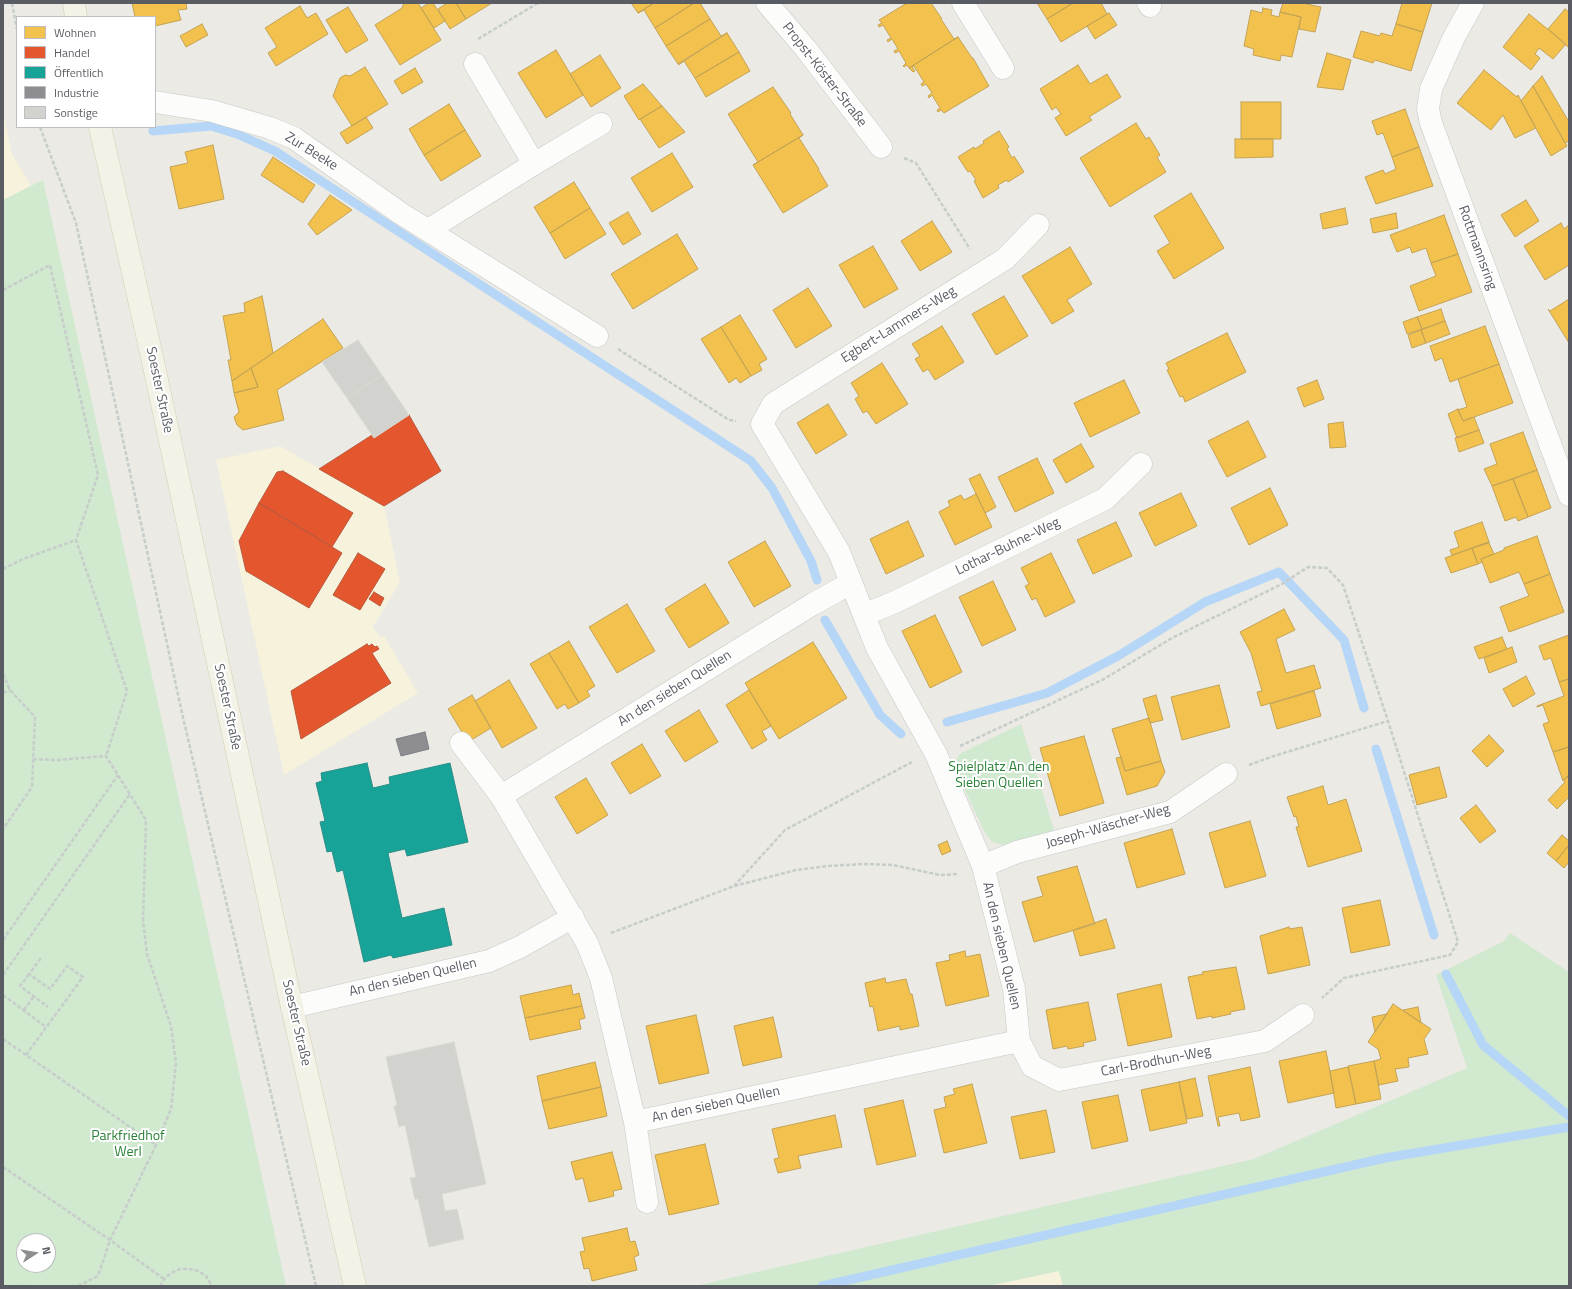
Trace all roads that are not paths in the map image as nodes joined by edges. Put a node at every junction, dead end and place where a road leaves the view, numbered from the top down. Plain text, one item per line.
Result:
1 (74, 3) edge
2 (767, 3) edge
3 (963, 3) edge
4 (1473, 3) edge
5 (76, 16) edge
6 (475, 64) road end
7 (1003, 68) dead end
8 (156, 102) edge
9 (600, 124) dead end
10 (100, 128) edge
11 (881, 147) road end
12 (534, 164) junction
13 (1038, 225) dead end
14 (428, 230) junction
15 (598, 336) road end
16 (762, 424) joint
17 (1141, 464) dead end
18 (1569, 495) edge
19 (851, 583) junction
20 (864, 615) junction
21 (461, 743) dead end
22 (1226, 774) road end
23 (501, 796) junction
24 (983, 866) junction
25 (573, 917) junction
26 (292, 1007) junction
27 (1303, 1015) road end
28 (1019, 1041) junction
29 (635, 1122) junction
30 (647, 1202) dead end
31 (354, 1286) edge

1 - 5 main road
2 - 11 street, Propst-Köster-Straße
3 - 7 street
4 - 18 street, Rottmannsring
6 - 12 street
8 - 14 street, Zur Beeke
9 - 12 street
10 - 26 main road, Soester Straße
12 - 14 street
13 - 16 street, Egbert-Lammers-Weg
14 - 15 street, Zur Beeke
16 - 19 street, An den sieben Quellen
17 - 20 street, Lothar-Buhne-Weg
19 - 20 street, An den sieben Quellen
19 - 23 street, An den sieben Quellen
20 - 24 street, An den sieben Quellen
21 - 23 street, An den sieben Quellen
22 - 24 street, Joseph-Wäscher-Weg
23 - 25 street, An den sieben Quellen
24 - 28 street, An den sieben Quellen
25 - 26 street, An den sieben Quellen
25 - 29 street, An den sieben Quellen
26 - 31 main road, Soester Straße
27 - 28 street, Carl-Brodhun-Weg
28 - 29 street, An den sieben Quellen
29 - 30 street, An den sieben Quellen

